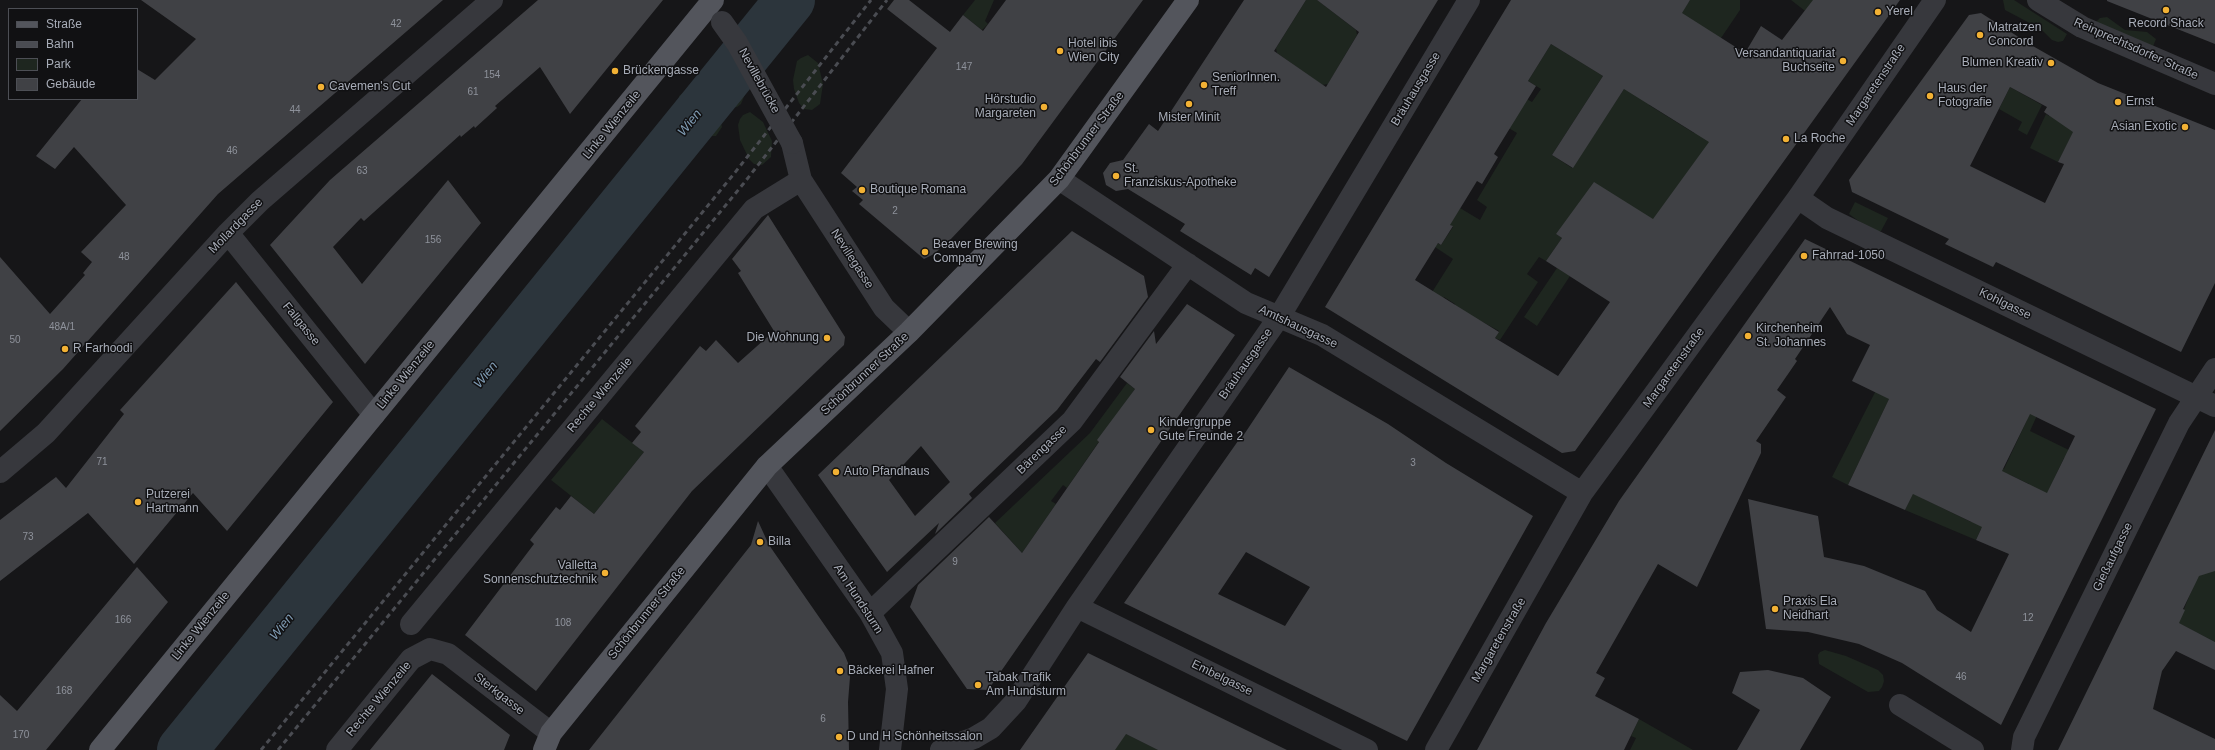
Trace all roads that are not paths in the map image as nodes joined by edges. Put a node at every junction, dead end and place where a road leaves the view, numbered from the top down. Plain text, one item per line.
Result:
1 (492, 0) edge
2 (1188, 0) edge
3 (1469, 0) edge
4 (1935, 0) edge
5 (2039, 0) edge
6 (710, 1) edge
7 (2215, 84) edge
8 (1059, 179) junction
9 (800, 180) junction
10 (1798, 198) junction
11 (228, 233) junction
12 (1188, 264) junction
13 (1279, 317) junction
14 (909, 332) junction
15 (2215, 370) edge
16 (2206, 402) edge
17 (374, 415) junction
18 (767, 466) junction
19 (0, 472) edge
20 (1582, 493) junction
21 (1077, 607) junction
22 (870, 613) junction
23 (411, 624) dead end
24 (448, 654) joint
25 (1900, 706) dead end
26 (547, 742) edge
27 (100, 750) edge
28 (336, 750) edge
29 (890, 750) edge
30 (941, 750) edge
31 (1367, 750) edge
32 (1436, 750) edge
33 (1973, 750) edge
34 (2022, 750) edge

1 - 11 street, Mollardgasse
2 - 8 main road, Schönbrunner Straße
3 - 13 street, Bräuhausgasse
4 - 10 street, Margaretenstraße
5 - 7 street, Reinprechtsdorfer Straße
6 - 9 street, Nevillebrücke, bridge
6 - 17 main road, Linke Wienzeile
8 - 12 street, Amtshausgasse
8 - 14 main road, Schönbrunner Straße
9 - 14 street, Nevillegasse
9 - 23 street, Rechte Wienzeile
10 - 16 street, Kohlgasse
10 - 20 street, Margaretenstraße
11 - 17 street, Fallgasse
11 - 19 street, Mollardgasse
12 - 13 street, Amtshausgasse
12 - 22 street, Bärengasse
13 - 20 street, Amtshausgasse
13 - 21 street, Bräuhausgasse
14 - 18 main road, Schönbrunner Straße
15 - 16 street, Gießaufgasse
16 - 34 street, Gießaufgasse
17 - 27 main road, Linke Wienzeile
18 - 22 street, Am Hundsturm
18 - 26 main road, Schönbrunner Straße
20 - 32 street, Margaretenstraße
21 - 30 street, Bräuhausgasse
21 - 31 street, Embelgasse
22 - 29 street, Am Hundsturm
24 - 26 street, Sterkgasse
24 - 28 street, Rechte Wienzeile
25 - 33 street

